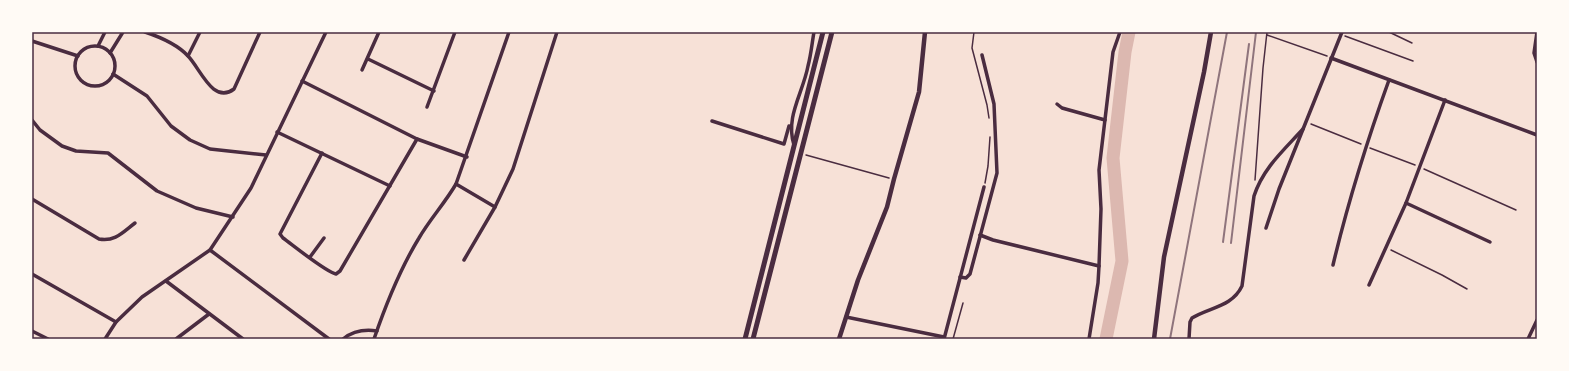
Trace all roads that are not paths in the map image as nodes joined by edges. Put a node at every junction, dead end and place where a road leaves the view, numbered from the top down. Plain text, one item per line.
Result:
1 (105, 32) edge
2 (123, 32) edge
3 (145, 32) edge
4 (200, 32) edge
5 (260, 32) edge
6 (326, 32) edge
7 (380, 32) edge
8 (455, 32) edge
9 (509, 32) edge
10 (557, 32) edge
11 (814, 32) edge
12 (823, 32) edge
13 (832, 32) edge
14 (925, 32) edge
15 (1120, 32) edge
16 (1211, 32) edge
17 (1537, 32) edge
18 (1342, 33) edge
19 (32, 41) edge
20 (1536, 43) edge
21 (98, 46) junction
22 (110, 53) junction
23 (982, 55) dead end
24 (78, 56) junction
25 (188, 56) junction
26 (368, 58) junction
27 (1331, 58) junction
28 (1536, 62) edge
29 (362, 70) dead end
30 (113, 74) junction
31 (1389, 80) junction
32 (302, 81) junction
33 (434, 91) junction
34 (1445, 100) junction
35 (1057, 104) dead end
36 (427, 107) dead end
37 (794, 112) junction
38 (32, 120) edge
39 (1105, 120) junction
40 (712, 121) dead end
41 (1304, 129) junction
42 (277, 132) junction
43 (1537, 135) edge
44 (417, 139) junction
45 (794, 145) junction
46 (322, 153) junction
47 (266, 155) junction
48 (467, 157) junction
49 (456, 184) junction
50 (390, 186) junction
51 (984, 187) road end
52 (32, 199) edge
53 (1406, 203) junction
54 (495, 207) junction
55 (233, 217) junction
56 (135, 223) dead end
57 (1266, 228) dead end
58 (980, 235) junction
59 (324, 238) dead end
60 (1490, 242) dead end
61 (210, 250) junction
62 (310, 257) junction
63 (464, 260) dead end
64 (1333, 264) dead end
65 (1099, 266) junction
66 (32, 274) edge
67 (960, 277) junction
68 (166, 281) junction
69 (1369, 285) dead end
70 (963, 303) dead end
71 (209, 314) junction
72 (846, 317) junction
73 (1537, 320) edge
74 (116, 322) junction
75 (1536, 325) edge
76 (377, 330) junction
77 (32, 331) edge
78 (944, 338) edge
79 (48, 339) edge
80 (105, 339) edge
81 (176, 339) edge
82 (243, 339) edge
83 (329, 339) edge
84 (343, 339) edge
85 (374, 339) edge
86 (745, 339) edge
87 (753, 339) edge
88 (839, 339) edge
89 (953, 339) edge
90 (1089, 339) edge
91 (1154, 339) edge
92 (1189, 339) edge
93 (1528, 339) edge

1 - 21 street
2 - 22 street
3 - 25 street
4 - 25 street
5 - 25 street
6 - 32 street
7 - 26 street
8 - 33 street
9 - 48 street
10 - 54 street
11 - 37 street
12 - 45 main road
13 - 87 main road
14 - 72 street
15 - 39 street
16 - 91 street
17 - 20 street
18 - 27 street
19 - 24 street
20 - 28 street
21 - 22 street
21 - 24 street
22 - 30 street
23 - 58 street
24 - 30 street
26 - 29 street
26 - 33 street
27 - 31 street
27 - 41 street
30 - 47 street
31 - 34 street
31 - 64 street
32 - 42 street
32 - 44 street
33 - 36 street
34 - 43 street
34 - 53 street
35 - 39 street
37 - 40 street
37 - 45 street
38 - 55 street
39 - 65 street
41 - 57 street
41 - 92 street
42 - 46 street
42 - 47 street
44 - 48 street
44 - 50 street
45 - 86 main road
46 - 50 street
46 - 62 street
47 - 55 street
48 - 49 street
49 - 54 street
49 - 76 street
50 - 62 street
51 - 67 street
52 - 56 street
53 - 60 street
53 - 69 street
54 - 63 street
55 - 61 street
58 - 65 street
58 - 67 street
59 - 62 street
61 - 68 street
61 - 83 street
65 - 90 street
66 - 74 street
67 - 78 street
68 - 71 street
68 - 74 street
70 - 89 lane
71 - 81 street
71 - 82 street
72 - 78 street
72 - 88 street
73 - 75 street
74 - 80 street
75 - 93 street
76 - 84 street
76 - 85 street
77 - 79 street

